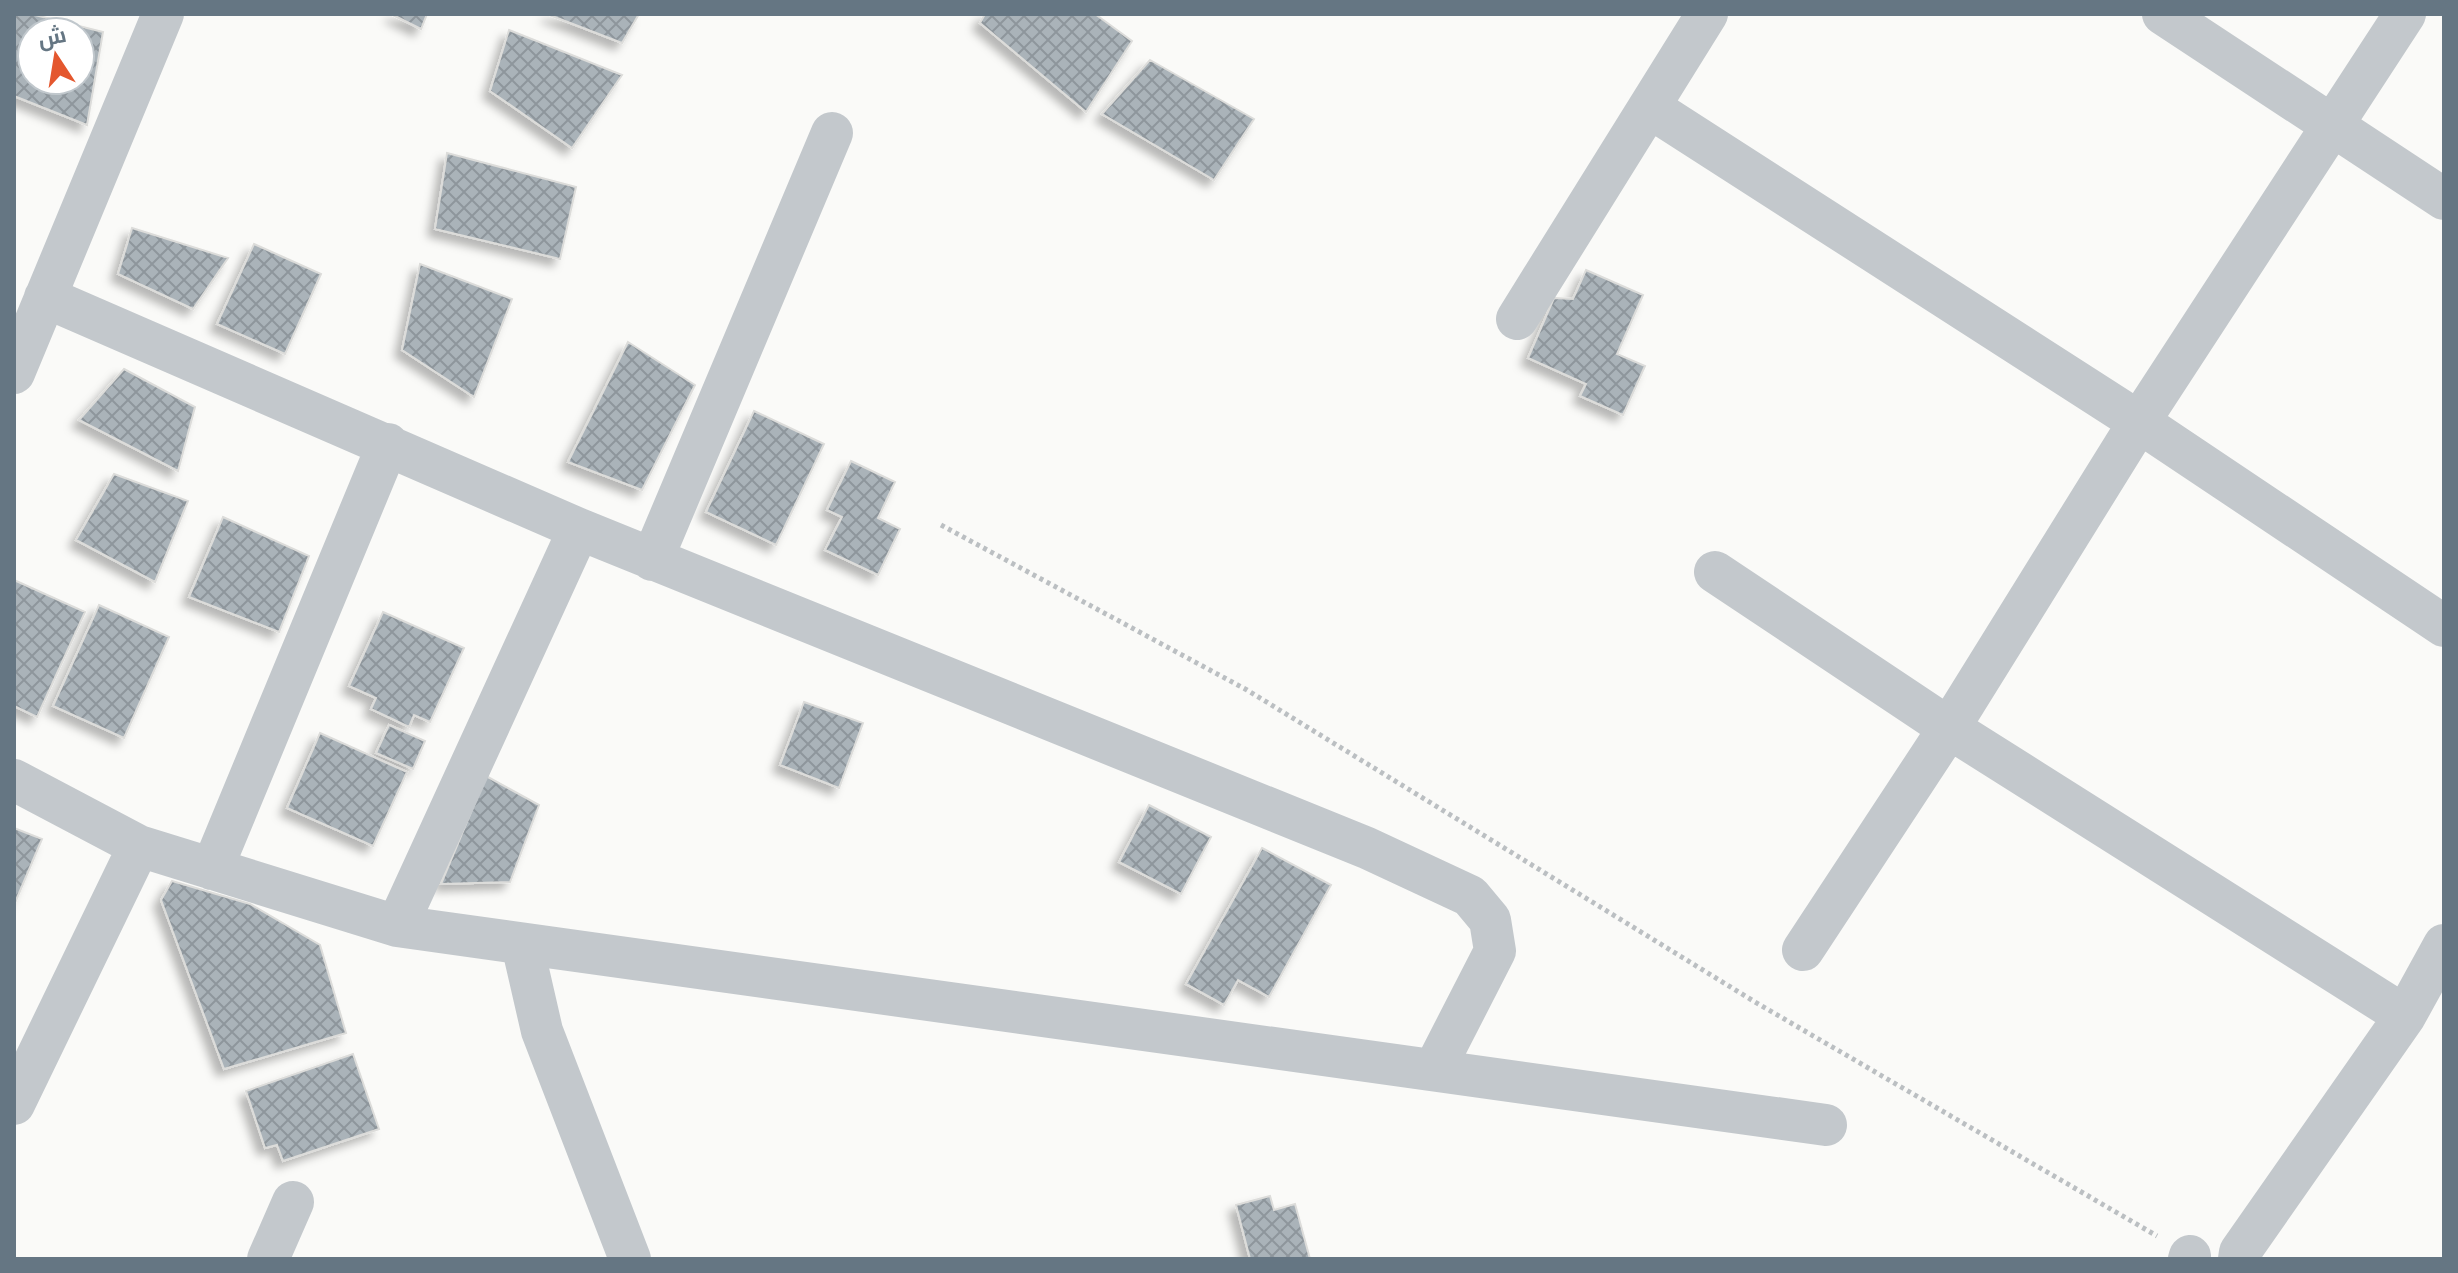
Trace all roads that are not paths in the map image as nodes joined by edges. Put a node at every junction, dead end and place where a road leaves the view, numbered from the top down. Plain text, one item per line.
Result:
1 (163, 14) edge
2 (1707, 14) edge
3 (2163, 14) edge
4 (2405, 14) edge
5 (1649, 107) junction
6 (2331, 127) junction
7 (832, 133) dead end
8 (2444, 199) edge
9 (45, 297) junction
10 (1517, 319) dead end
11 (14, 373) edge
12 (2139, 422) junction
13 (388, 444) junction
14 (579, 529) junction
15 (652, 560) junction
16 (1715, 572) dead end
17 (2444, 626) edge
18 (1949, 728) junction
19 (14, 780) edge
20 (139, 846) junction
21 (212, 869) junction
22 (397, 926) junction
23 (522, 944) junction
24 (2444, 945) edge
25 (1803, 950) dead end
26 (2405, 1016) junction
27 (1434, 1070) junction
28 (14, 1104) edge
29 (1826, 1125) dead end
30 (293, 1202) dead end
31 (268, 1259) edge
32 (630, 1259) edge
33 (2239, 1259) edge

1 - 9 street
2 - 5 street
3 - 6 street
4 - 6 street
5 - 10 street
5 - 12 street
6 - 8 street
6 - 12 street
7 - 15 street
9 - 11 street
9 - 13 street
12 - 17 street
12 - 18 street
13 - 14 street
13 - 21 street
14 - 15 street
14 - 22 street
15 - 27 street
16 - 18 street
18 - 25 street
18 - 26 street
19 - 20 street
20 - 21 street
20 - 28 street
21 - 22 street
22 - 23 street
23 - 27 street
23 - 32 street
24 - 26 street
26 - 33 street
27 - 29 street
30 - 31 street

